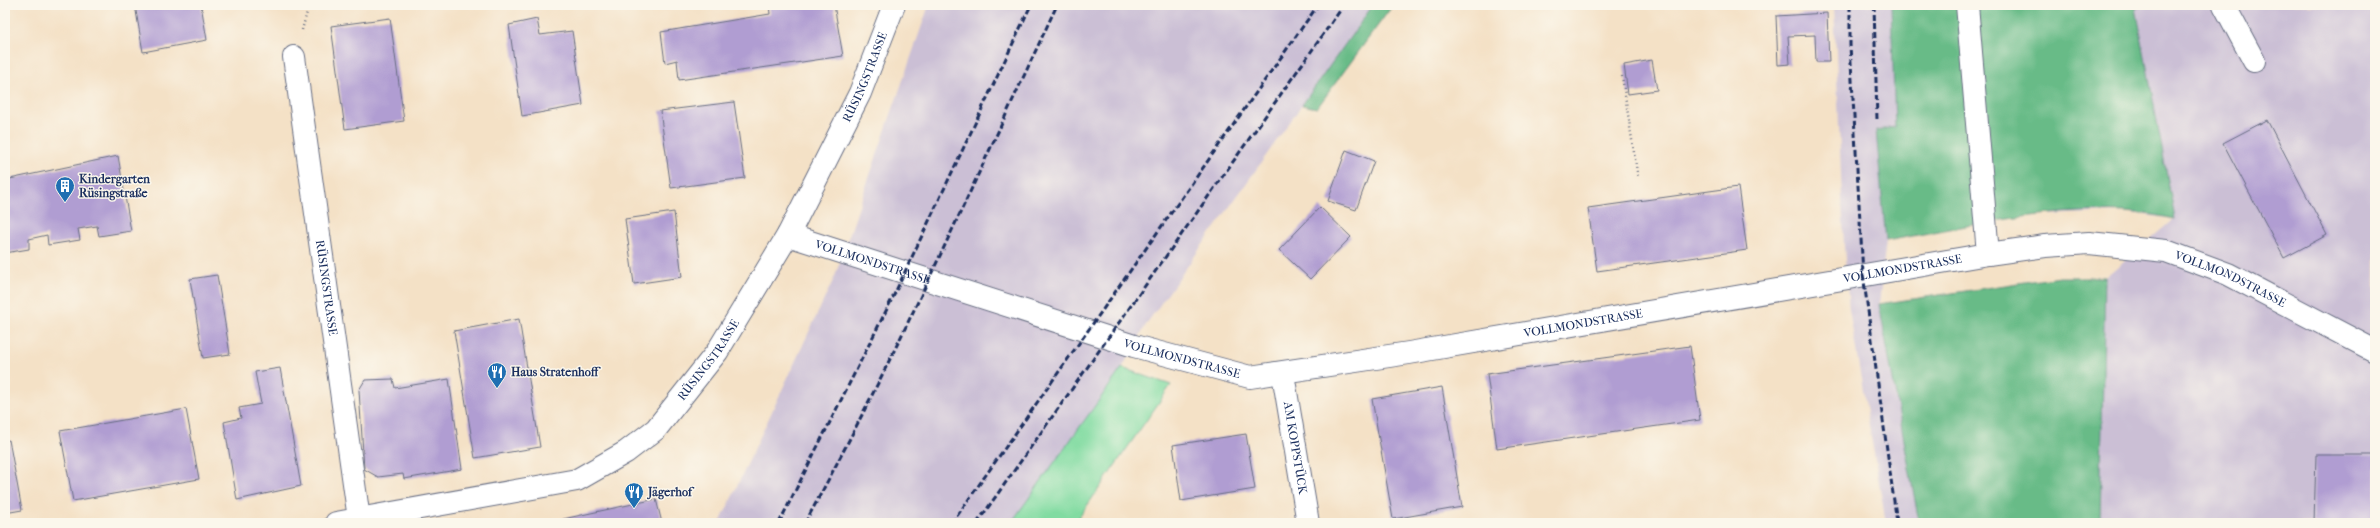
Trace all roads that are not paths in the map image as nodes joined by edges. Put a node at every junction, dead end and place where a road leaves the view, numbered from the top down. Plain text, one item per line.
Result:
1 (894, 5) edge
2 (1967, 5) edge
3 (2224, 5) edge
4 (294, 57) dead end
5 (2254, 61) dead end
6 (788, 234) junction
7 (1988, 254) junction
8 (2375, 350) edge
9 (1282, 374) junction
10 (359, 519) junction
11 (336, 523) edge
12 (1308, 523) edge

1 - 6 street, RÜSINGSTRASSE
2 - 7 street
3 - 5 street
4 - 10 street, RÜSINGSTRASSE
6 - 9 street, VOLLMONDSTRASSE
6 - 10 street, RÜSINGSTRASSE
7 - 8 street, VOLLMONDSTRASSE
7 - 9 street, VOLLMONDSTRASSE
9 - 12 street, AM KOPPSTÜCK
10 - 11 street, RÜSINGSTRASSE

